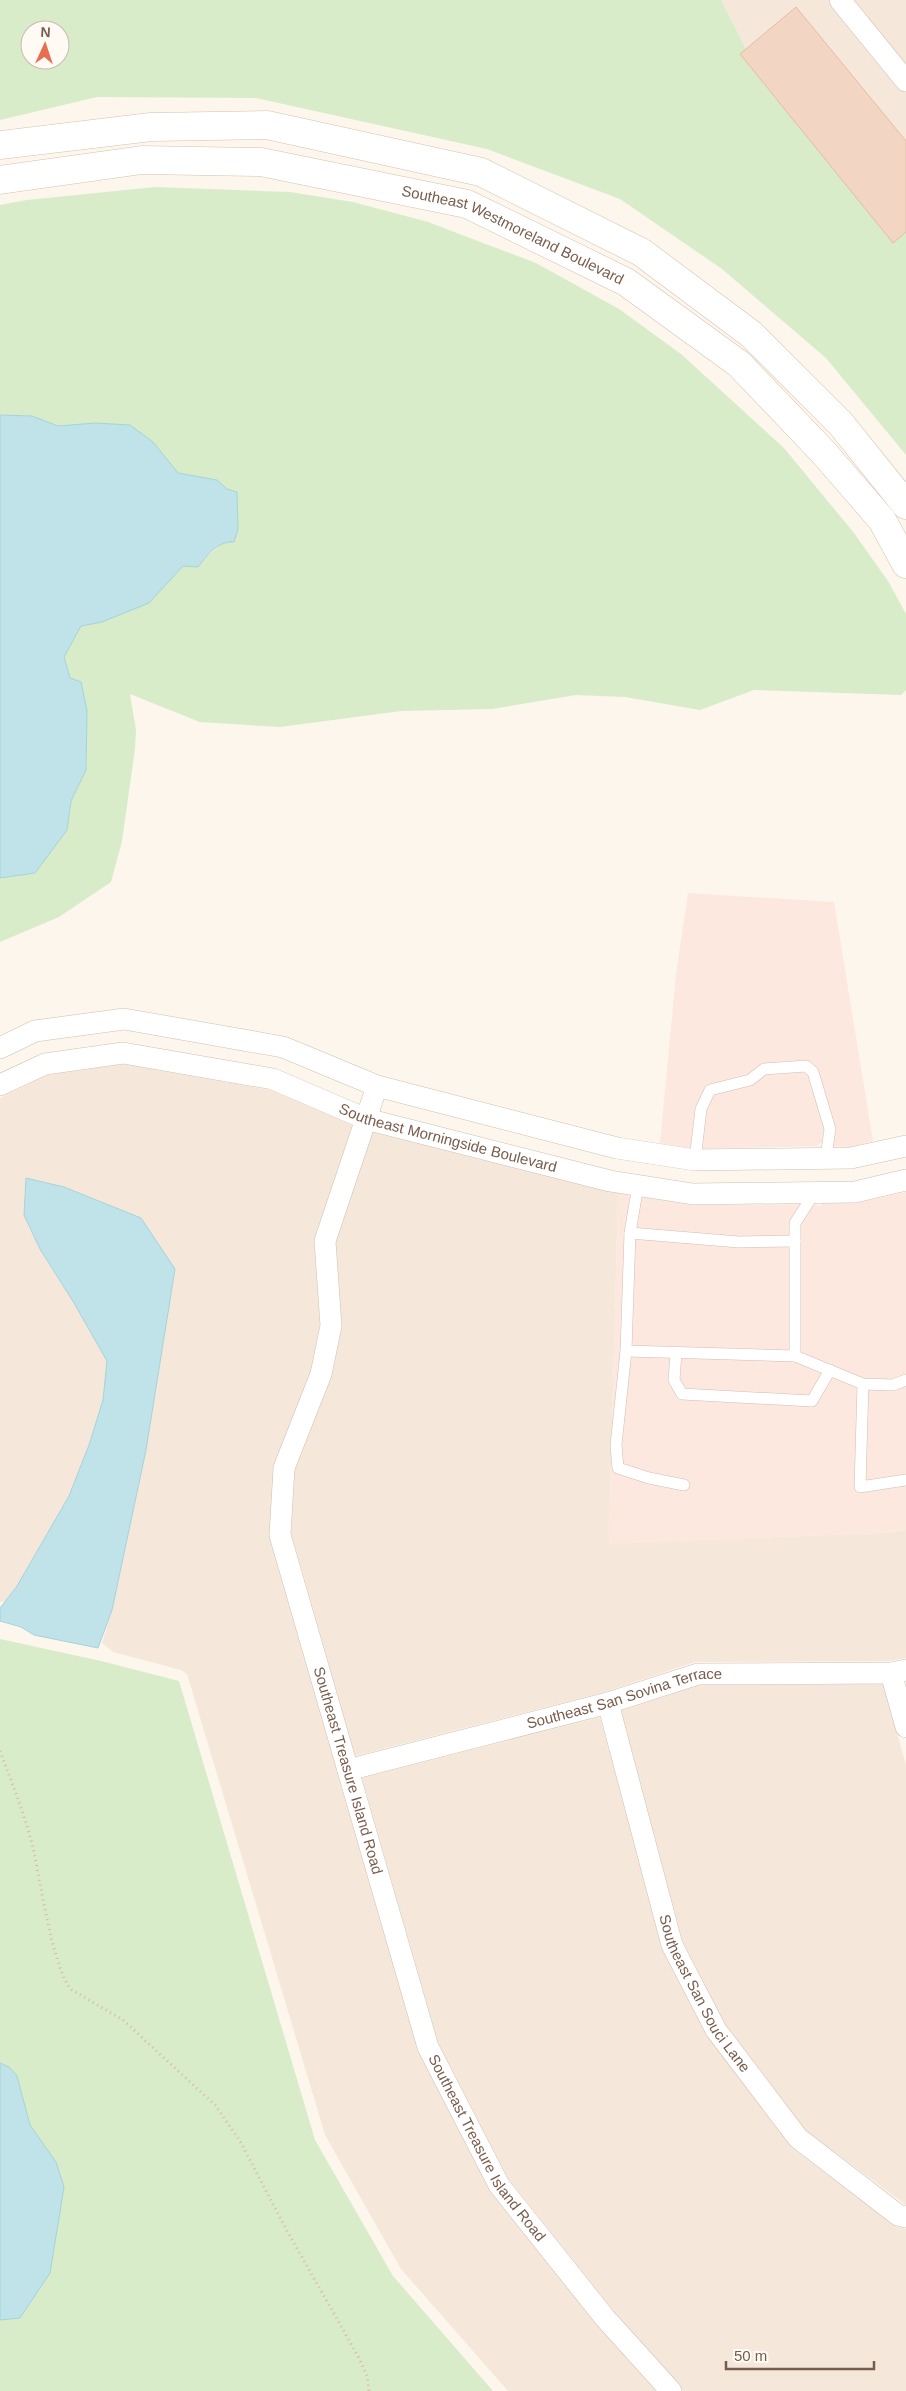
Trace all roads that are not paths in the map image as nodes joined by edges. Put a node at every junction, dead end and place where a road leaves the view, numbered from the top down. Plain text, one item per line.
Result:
1 (840, 0) edge
2 (906, 81) edge
3 (0, 145) edge
4 (0, 180) edge
5 (906, 505) edge
6 (903, 553) edge
7 (124, 1018) junction
8 (0, 1048) edge
9 (123, 1052) junction
10 (0, 1085) edge
11 (377, 1086) junction
12 (366, 1119) junction
13 (906, 1146) edge
14 (646, 1152) junction
15 (826, 1158) junction
16 (695, 1160) junction
17 (906, 1180) edge
18 (638, 1185) junction
19 (814, 1192) junction
20 (630, 1233) junction
21 (795, 1241) junction
22 (626, 1351) junction
23 (676, 1352) junction
24 (795, 1356) junction
25 (830, 1370) junction
26 (906, 1380) edge
27 (863, 1384) junction
28 (906, 1480) edge
29 (684, 1485) dead end
30 (898, 1671) edge
31 (608, 1703) junction
32 (906, 1727) edge
33 (348, 1770) junction
34 (906, 2217) edge
35 (671, 2391) edge

1 - 2 street
3 - 5 street
4 - 6 street, Southeast Westmoreland Boulevard
7 - 8 street, Southeast Morningside Boulevard
7 - 9 street
7 - 11 street, Southeast Morningside Boulevard
9 - 10 street, Southeast Morningside Boulevard
9 - 12 street, Southeast Morningside Boulevard
11 - 12 street, Southeast Treasure Island Road
11 - 14 street, Southeast Morningside Boulevard
12 - 18 street, Southeast Morningside Boulevard
12 - 33 street, Southeast Treasure Island Road
13 - 15 street, Southeast Morningside Boulevard
14 - 16 street, Southeast Morningside Boulevard
14 - 18 street
15 - 16 street, Southeast Morningside Boulevard
15 - 16 lane
15 - 19 street
17 - 19 street, Southeast Morningside Boulevard
18 - 19 street, Southeast Morningside Boulevard
18 - 20 lane
19 - 21 lane
20 - 21 lane
20 - 22 lane
21 - 24 lane
22 - 23 lane
22 - 29 lane
23 - 24 lane
23 - 25 lane
24 - 25 lane
25 - 27 lane
26 - 27 lane
27 - 28 lane
30 - 31 street, Southeast San Sovina Terrace
30 - 32 street
31 - 33 street, Southeast San Sovina Terrace
31 - 34 street, Southeast San Souci Lane
33 - 35 street, Southeast Treasure Island Road

